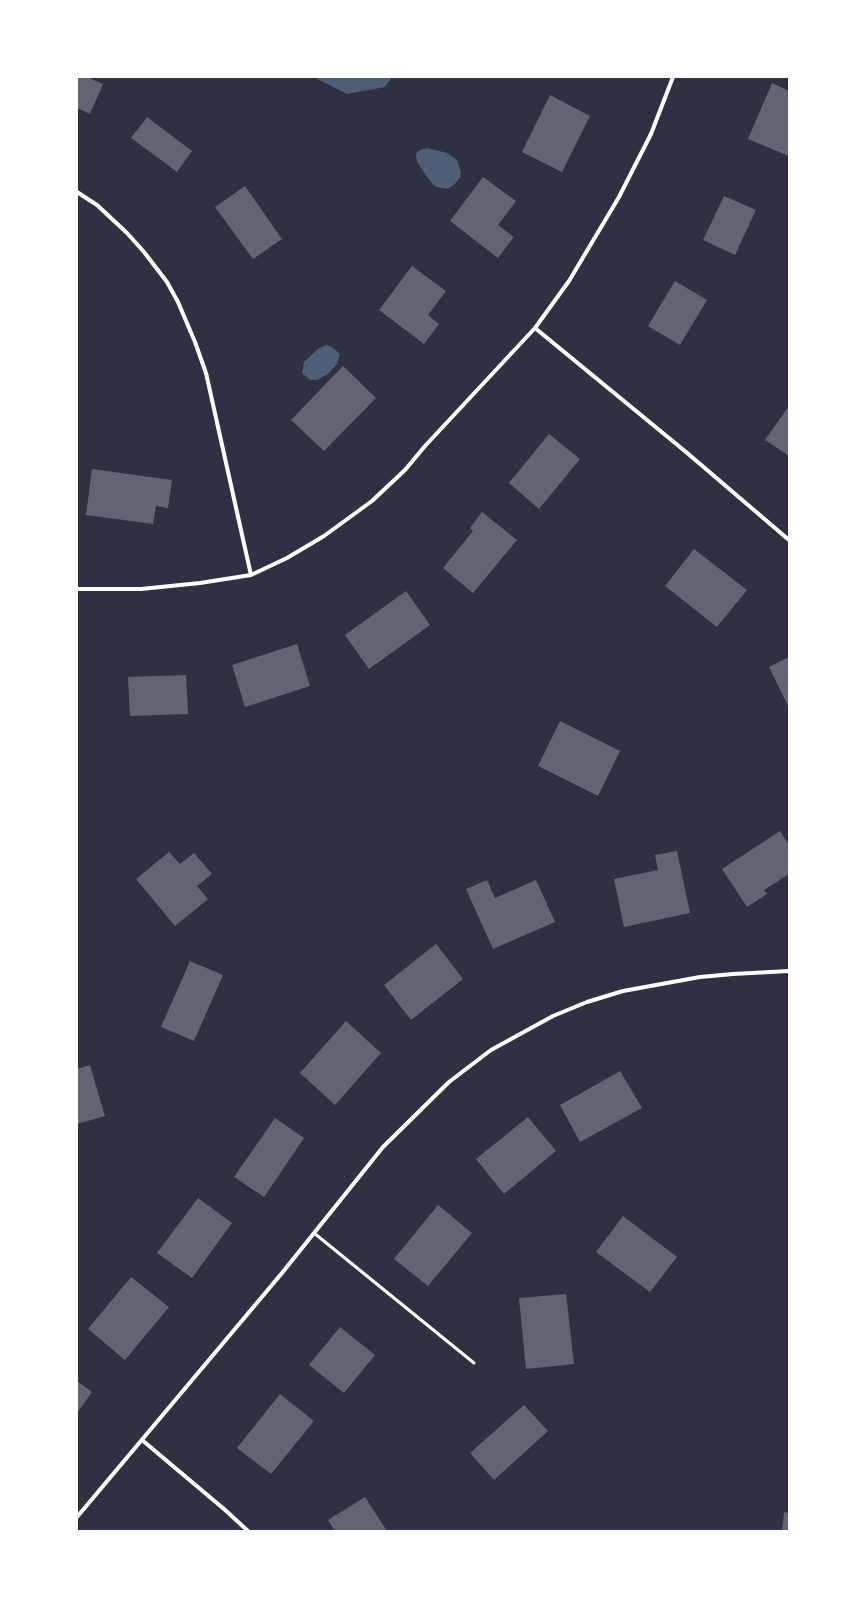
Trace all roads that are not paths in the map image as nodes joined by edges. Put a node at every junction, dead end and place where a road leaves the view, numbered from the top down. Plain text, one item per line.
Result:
1 (672, 77) edge
2 (77, 192) edge
3 (535, 328) junction
4 (789, 540) edge
5 (251, 575) junction
6 (77, 589) edge
7 (789, 971) edge
8 (314, 1233) junction
9 (474, 1363) dead end
10 (142, 1440) junction
11 (77, 1517) edge
12 (248, 1531) edge

1 - 3 street
2 - 5 street
3 - 4 street
3 - 5 street
5 - 6 street
7 - 8 street
8 - 9 lane
8 - 10 street
10 - 11 street
10 - 12 street

